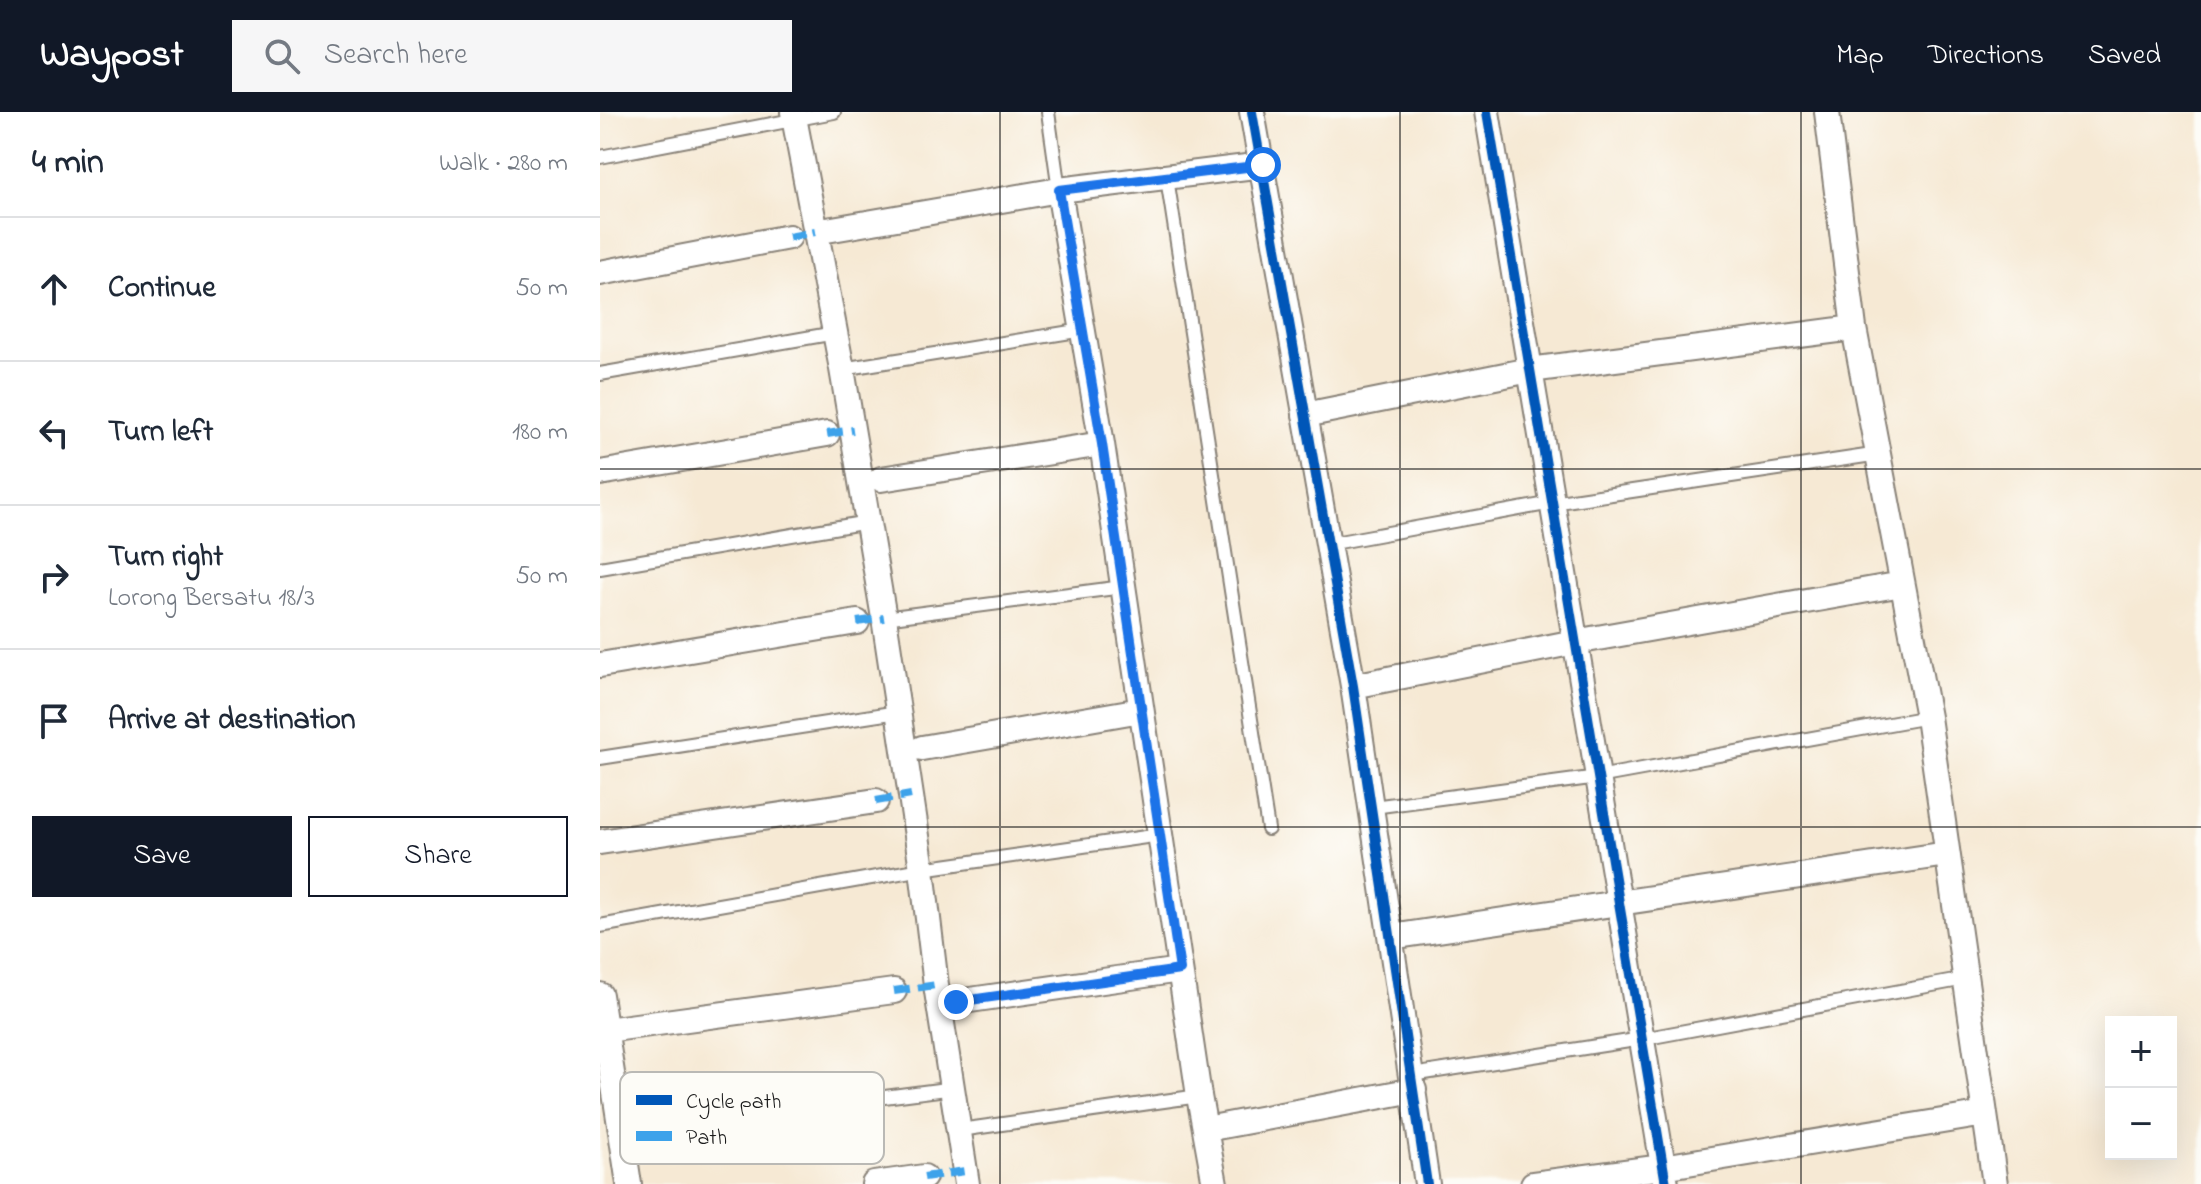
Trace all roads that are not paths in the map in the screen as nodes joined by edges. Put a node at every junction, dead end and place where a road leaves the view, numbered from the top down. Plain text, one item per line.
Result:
1 (834, 112) edge
2 (1048, 112) edge
3 (1252, 112) edge
4 (1487, 112) edge
5 (1827, 112) edge
6 (793, 116) edge
7 (600, 157) edge
8 (1263, 165) junction
9 (1167, 178) junction
10 (1059, 190) junction
11 (815, 232) junction
12 (789, 237) dead end
13 (600, 273) edge
14 (1854, 328) junction
15 (1083, 330) junction
16 (835, 333) junction
17 (842, 369) junction
18 (1530, 370) junction
19 (600, 374) edge
20 (1305, 415) junction
21 (827, 434) dead end
22 (1102, 444) junction
23 (1879, 454) junction
24 (600, 473) edge
25 (881, 479) dead end
26 (1552, 503) junction
27 (868, 522) junction
28 (1328, 544) junction
29 (600, 568) edge
30 (1902, 584) junction
31 (1123, 587) junction
32 (884, 618) junction
33 (857, 622) dead end
34 (1575, 642) junction
35 (600, 665) edge
36 (1353, 686) junction
37 (1141, 710) junction
38 (898, 712) junction
39 (1928, 717) junction
40 (922, 748) dead end
41 (600, 758) edge
42 (1598, 777) junction
43 (876, 801) dead end
44 (1373, 807) junction
45 (1268, 829) dead end
46 (1160, 835) junction
47 (600, 842) edge
48 (1947, 854) junction
49 (922, 869) junction
50 (1619, 903) junction
51 (600, 926) edge
52 (1391, 937) junction
53 (1180, 970) junction
54 (1965, 979) junction
55 (894, 991) dead end
56 (600, 995) edge
57 (956, 1002) dead end
58 (606, 1030) junction
59 (1642, 1039) junction
60 (1413, 1083) junction
61 (954, 1088) junction
62 (1199, 1096) junction
63 (884, 1097) edge
64 (1985, 1114) junction
65 (620, 1124) edge
66 (1206, 1129) junction
67 (960, 1130) junction
68 (626, 1164) edge
69 (1665, 1176) edge
70 (924, 1177) dead end
71 (1422, 1183) edge
72 (629, 1184) edge
73 (874, 1184) edge
74 (967, 1184) edge
75 (1215, 1184) edge
76 (1533, 1184) edge
77 (1995, 1184) edge

1 - 6 lane
2 - 10 lane
3 - 8 street
4 - 18 street
5 - 14 street
6 - 7 lane
6 - 11 street
8 - 9 street
8 - 20 street
9 - 10 street
9 - 45 lane
10 - 11 street
10 - 15 street
11 - 16 street
12 - 13 street
14 - 18 street
14 - 23 street
15 - 17 lane
15 - 22 street
16 - 17 street
16 - 19 lane
17 - 27 street
18 - 20 street
18 - 26 street
20 - 28 street
21 - 24 street
22 - 25 street
22 - 31 street
23 - 26 lane
23 - 30 street
26 - 28 lane
26 - 34 street
27 - 29 lane
27 - 32 street
28 - 36 street
30 - 34 street
30 - 39 street
31 - 32 lane
31 - 37 street
32 - 38 street
33 - 35 street
34 - 36 street
34 - 42 street
36 - 44 street
37 - 40 street
37 - 46 street
38 - 41 lane
38 - 49 street
39 - 42 lane
39 - 48 street
42 - 44 lane
42 - 50 street
43 - 47 street
44 - 52 street
46 - 49 lane
46 - 53 street
48 - 50 street
48 - 54 street
49 - 51 lane
49 - 61 street
50 - 52 street
50 - 59 street
52 - 60 street
53 - 57 street
53 - 62 street
54 - 59 lane
54 - 64 street
55 - 58 street
56 - 58 street
58 - 65 street
59 - 60 lane
59 - 69 street
60 - 66 street
60 - 71 street
61 - 63 lane
61 - 67 street
62 - 66 street
62 - 67 lane
64 - 69 street
64 - 77 street
66 - 75 street
67 - 74 street
68 - 72 street
69 - 76 street
70 - 73 street

